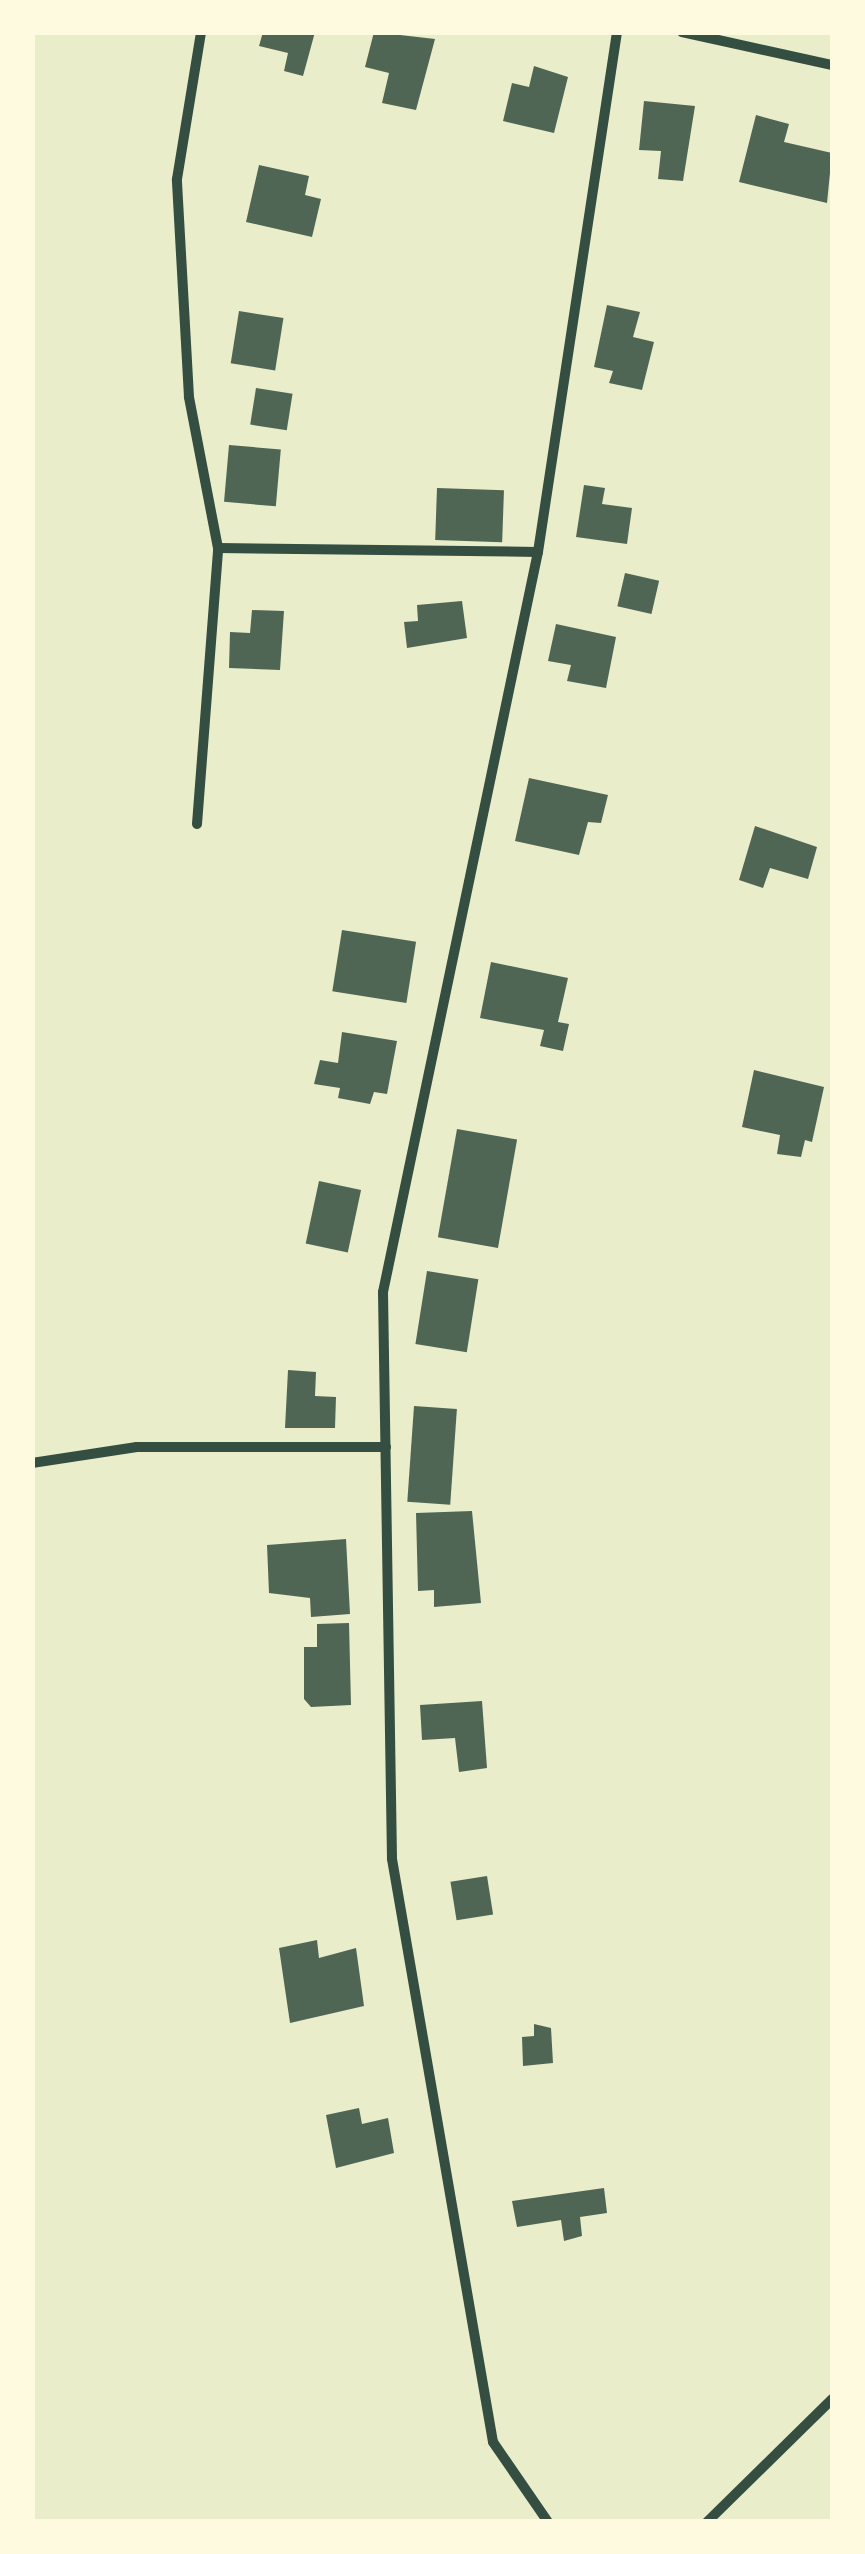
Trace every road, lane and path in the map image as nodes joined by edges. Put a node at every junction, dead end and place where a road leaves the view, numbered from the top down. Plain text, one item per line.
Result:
1 (200, 32) edge
2 (617, 32) edge
3 (682, 32) edge
4 (832, 64) edge
5 (218, 548) junction
6 (538, 552) junction
7 (197, 824) dead end
8 (386, 1447) junction
9 (32, 1463) edge
10 (832, 2399) edge
11 (548, 2522) edge
12 (707, 2522) edge

1 - 5 street
2 - 6 street
3 - 4 street
5 - 6 street
5 - 7 street
6 - 8 street
8 - 9 street
8 - 11 street
10 - 12 street

